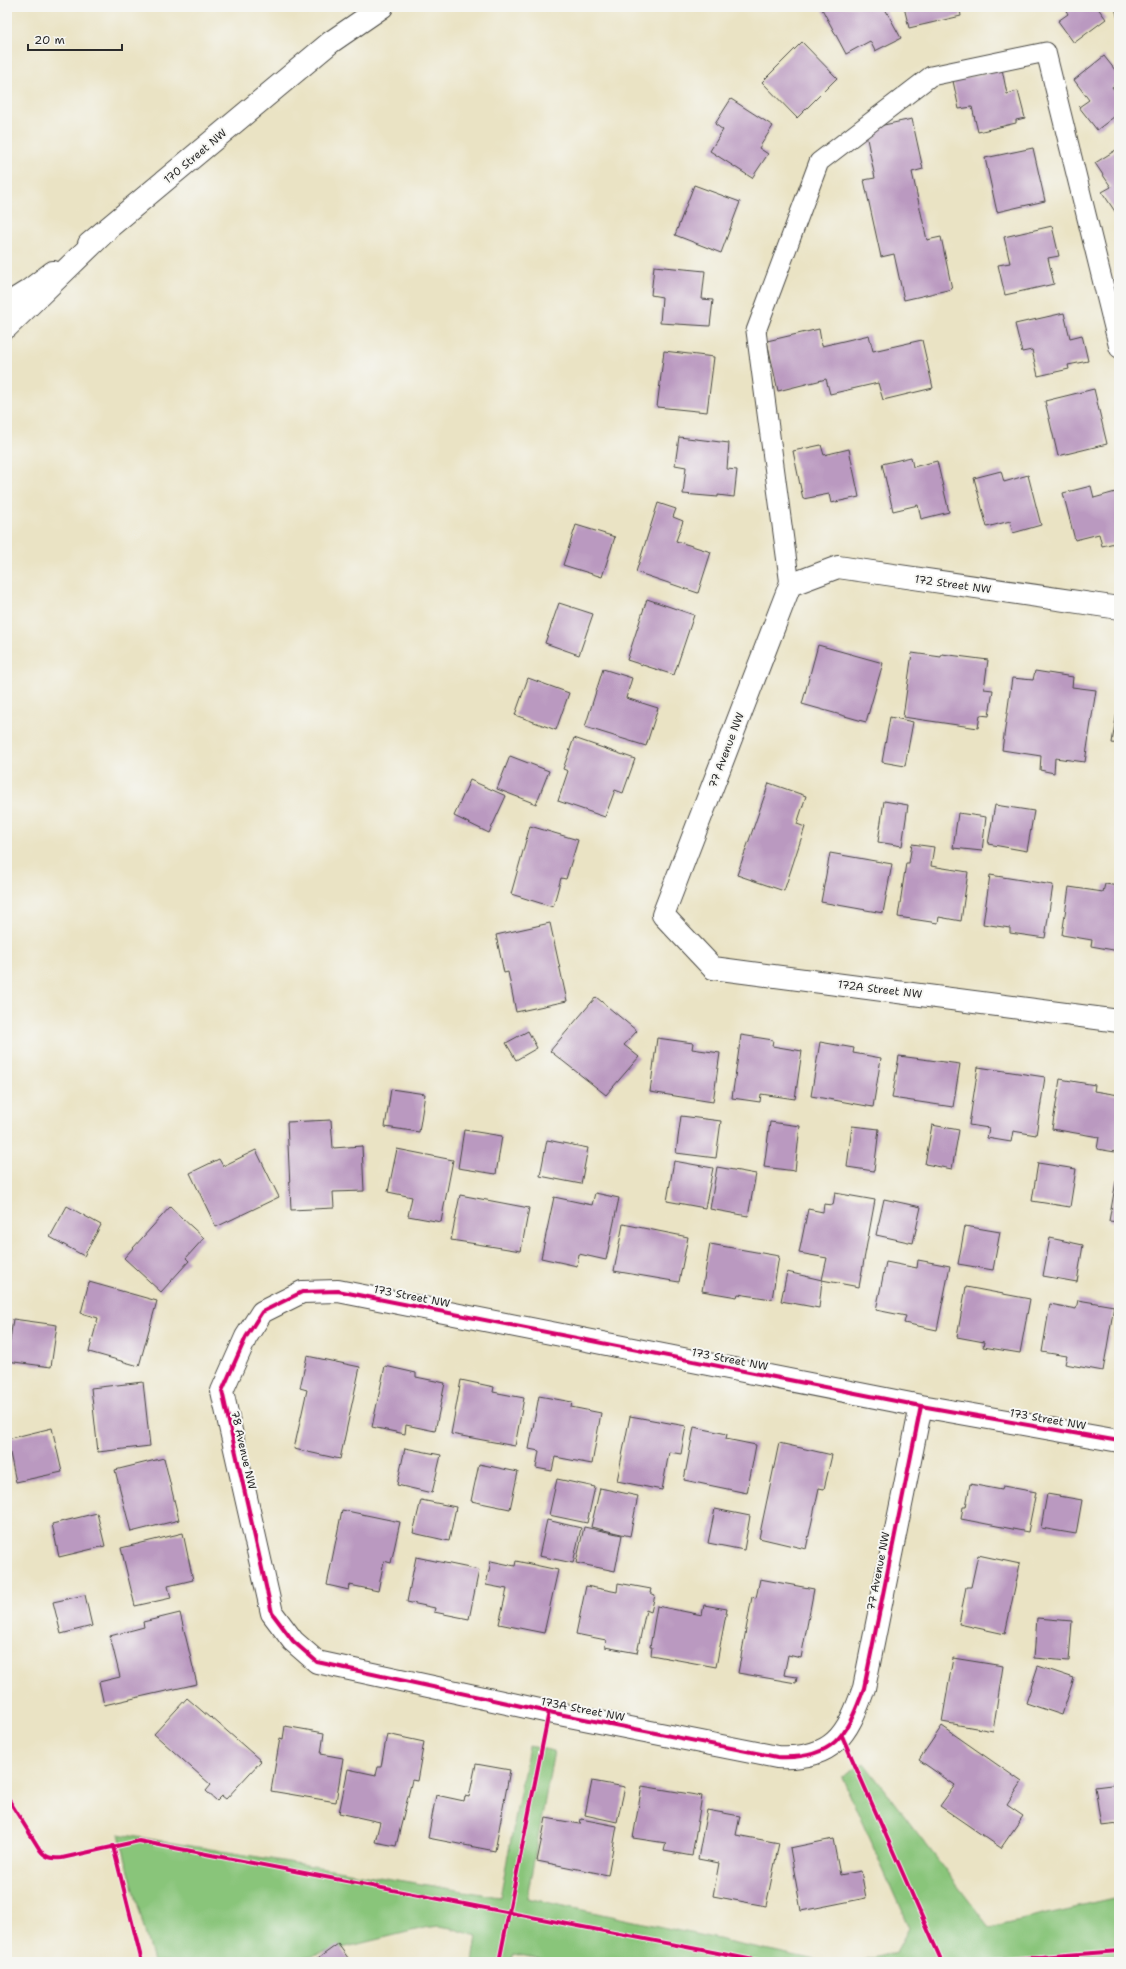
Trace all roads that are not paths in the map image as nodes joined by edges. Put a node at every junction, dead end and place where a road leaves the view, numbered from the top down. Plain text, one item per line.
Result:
1 (382, 7) edge
2 (105, 232) junction
3 (7, 304) edge
4 (7, 327) edge
5 (1119, 348) edge
6 (790, 585) junction
7 (1119, 608) edge
8 (663, 915) joint
9 (1119, 1020) edge
10 (338, 1291) joint
11 (921, 1406) junction
12 (1119, 1441) edge
13 (317, 1662) joint
14 (842, 1736) joint

1 - 2 main road, 170 Street NW
2 - 3 main road, 170 Street NW
2 - 4 main road
5 - 6 lane
6 - 7 main road, 172 Street NW
6 - 8 main road, 77 Avenue NW
8 - 9 main road, 172A Street NW
10 - 11 main road, 173 Street NW
10 - 13 main road, 78 Avenue NW
11 - 12 main road, 173 Street NW
11 - 14 main road, 77 Avenue NW
13 - 14 main road, 173A Street NW

